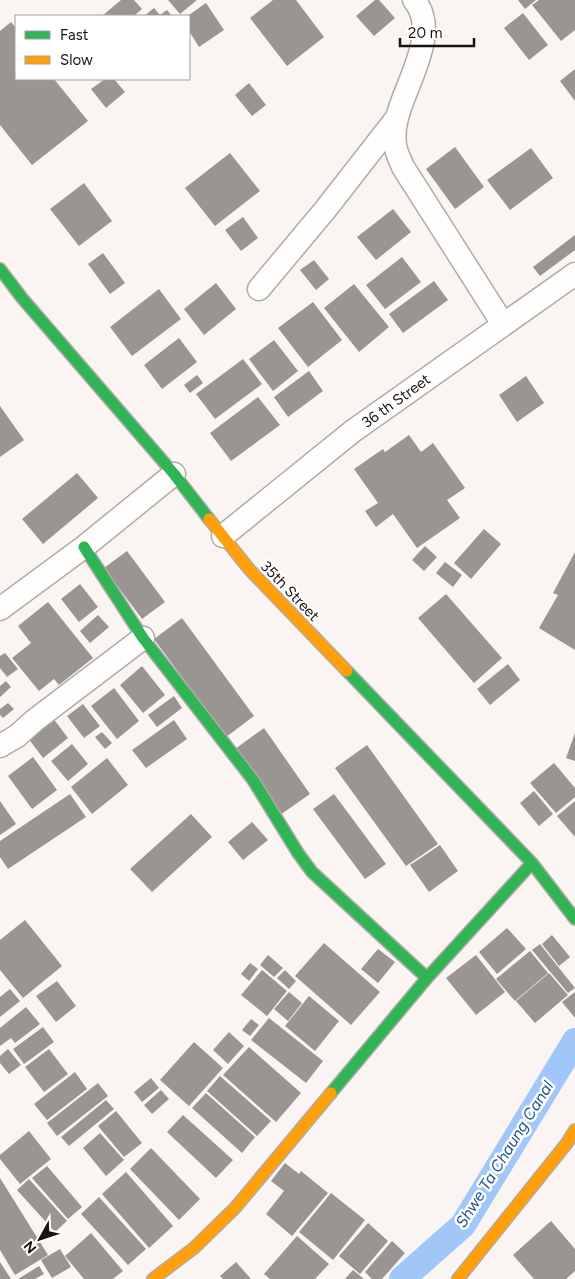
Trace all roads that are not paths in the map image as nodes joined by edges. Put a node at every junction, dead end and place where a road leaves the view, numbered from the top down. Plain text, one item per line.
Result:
1 (414, 0) edge
2 (396, 119) junction
3 (0, 269) edge
4 (575, 274) edge
5 (259, 289) dead end
6 (503, 324) junction
7 (174, 474) junction
8 (223, 536) junction
9 (84, 547) junction
10 (0, 609) edge
11 (143, 638) junction
12 (0, 746) edge
13 (532, 863) junction
14 (575, 919) edge
15 (427, 978) junction
16 (572, 1142) edge
17 (153, 1279) edge
18 (458, 1279) edge

1 - 2 street
2 - 5 street
2 - 6 street
3 - 7 street, 35th Street
4 - 6 street, 36 th Street
6 - 8 street, 36 th Street
7 - 8 street, 35th Street
7 - 9 street
8 - 13 street, 35th Street
9 - 10 street
9 - 11 street
11 - 12 street
11 - 15 street
13 - 14 street, 35th Street
13 - 15 street
15 - 17 street
16 - 18 street

